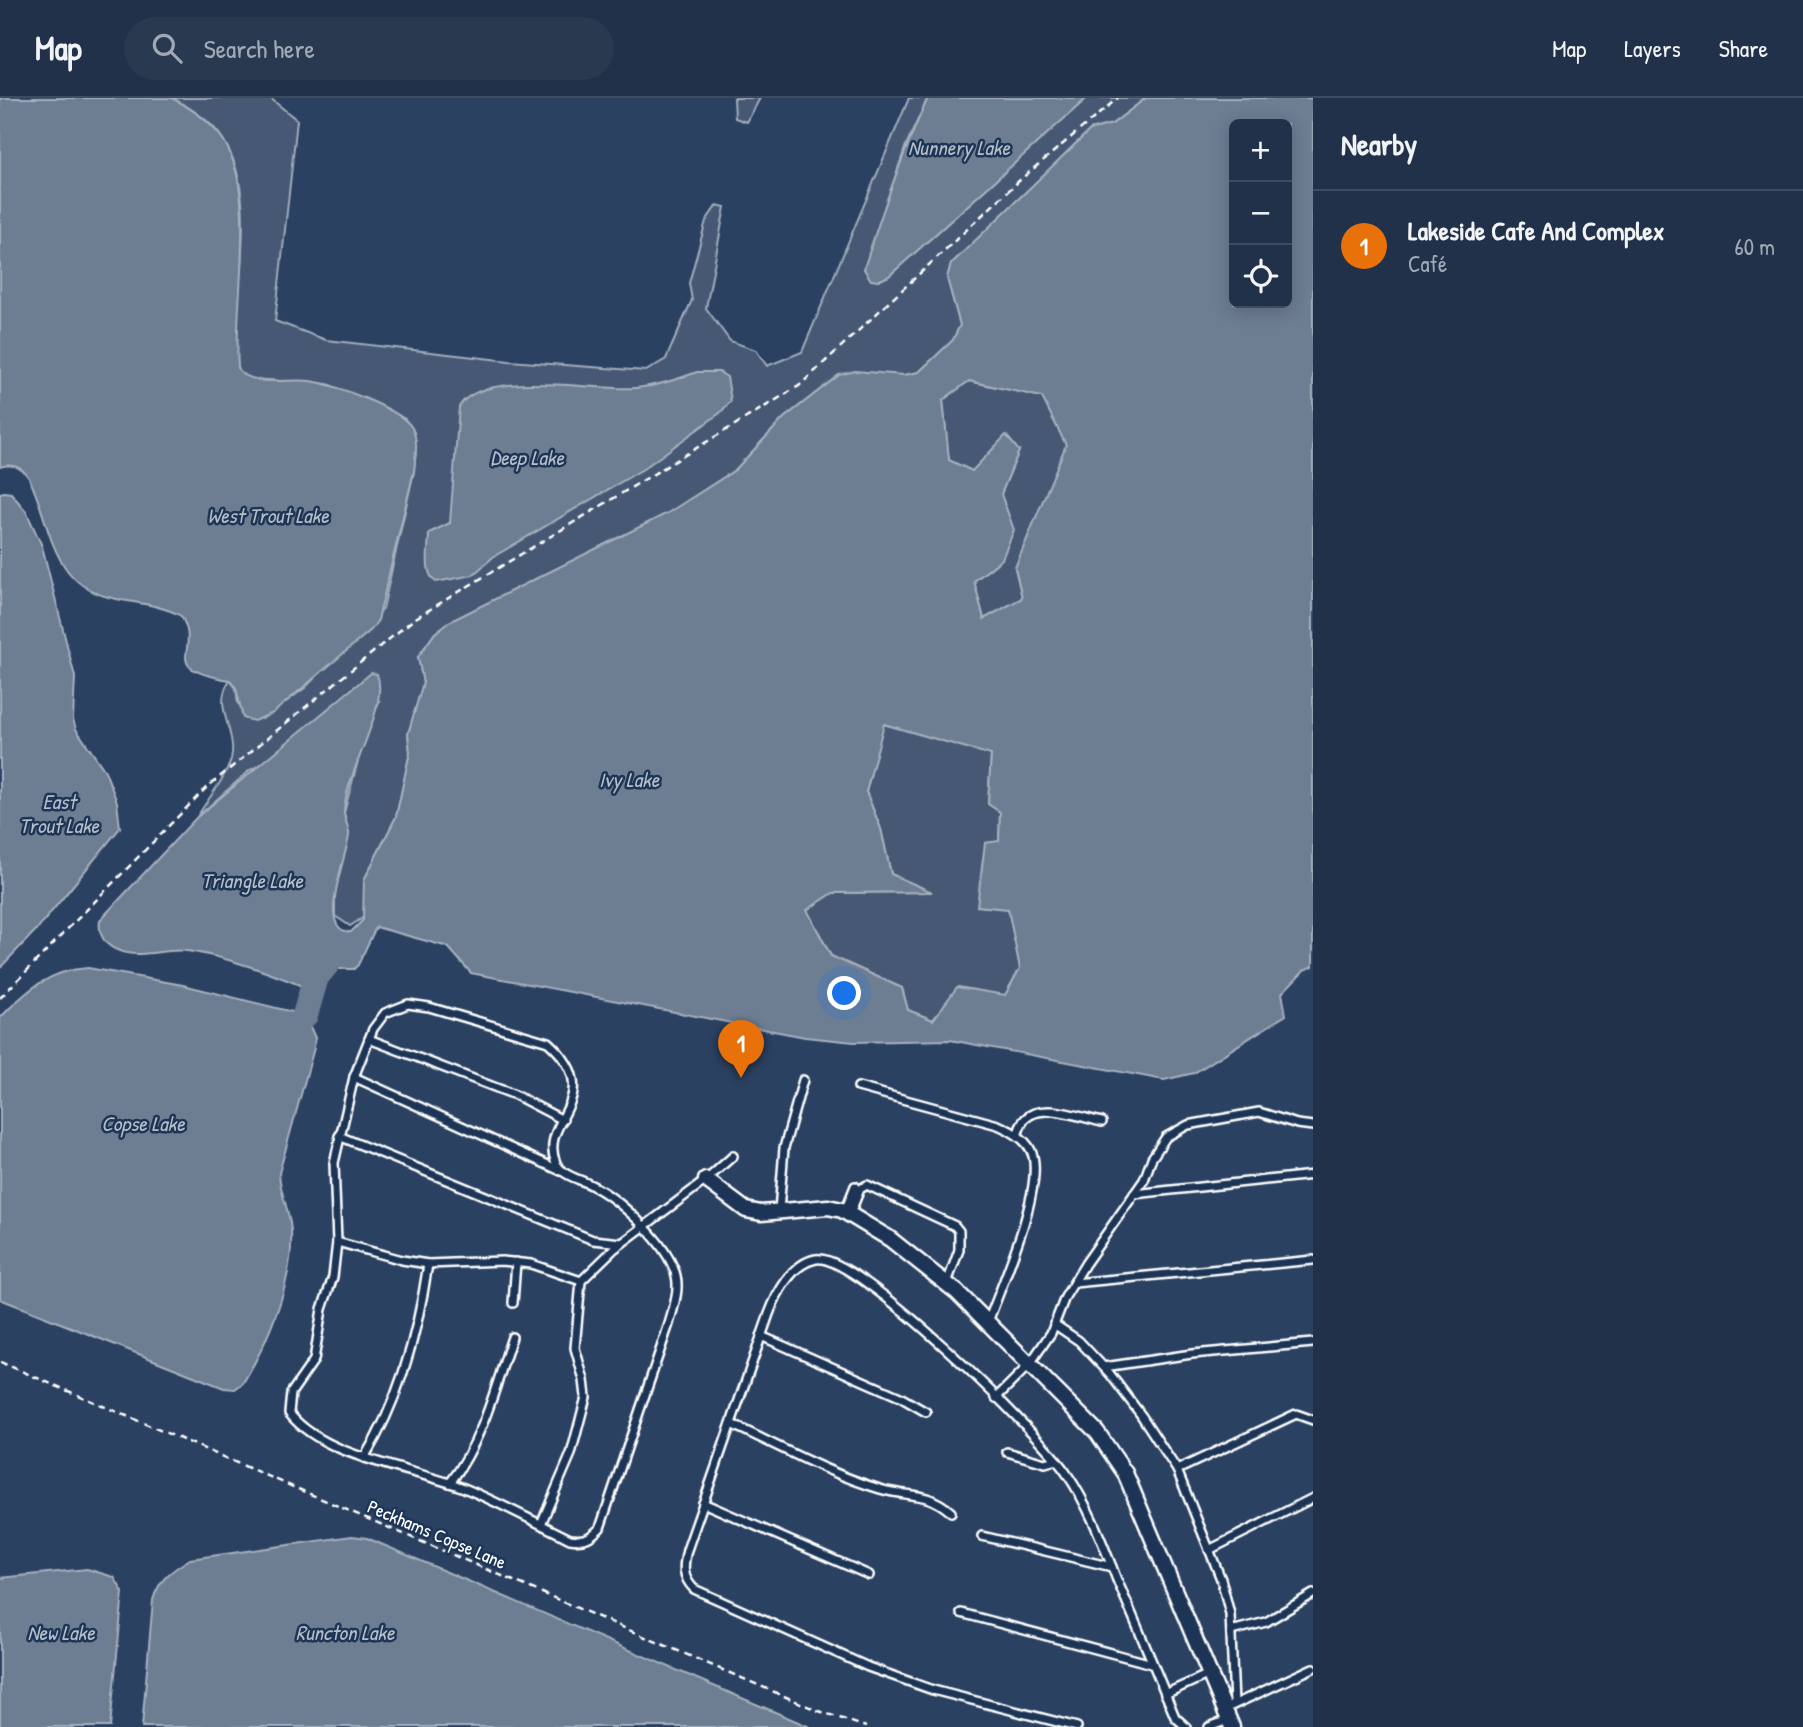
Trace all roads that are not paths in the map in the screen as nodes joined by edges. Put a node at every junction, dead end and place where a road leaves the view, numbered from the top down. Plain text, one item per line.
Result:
1 (369, 1039) junction
2 (354, 1077) junction
3 (803, 1080) dead end
4 (858, 1087) dead end
5 (563, 1119) junction
6 (1102, 1122) dead end
7 (1313, 1126) edge
8 (1017, 1135) junction
9 (339, 1136) junction
10 (733, 1156) dead end
11 (564, 1172) junction
12 (1313, 1175) edge
13 (706, 1180) junction
14 (855, 1186) dead end
15 (1134, 1194) junction
16 (779, 1212) junction
17 (848, 1214) junction
18 (643, 1228) junction
19 (337, 1242) junction
20 (622, 1243) junction
21 (1313, 1260) edge
22 (516, 1262) junction
23 (428, 1264) junction
24 (581, 1282) junction
25 (947, 1283) junction
26 (1073, 1283) junction
27 (513, 1303) dead end
28 (988, 1323) junction
29 (1054, 1324) junction
30 (761, 1336) junction
31 (512, 1337) dead end
32 (1313, 1343) edge
33 (1029, 1365) junction
34 (1104, 1367) junction
35 (996, 1398) junction
36 (926, 1412) dead end
37 (1313, 1420) edge
38 (730, 1424) junction
39 (1007, 1452) dead end
40 (363, 1458) junction
41 (1056, 1460) junction
42 (1177, 1470) junction
43 (450, 1483) junction
44 (1313, 1498) edge
45 (703, 1503) junction
46 (951, 1512) dead end
47 (541, 1524) junction
48 (982, 1536) dead end
49 (1209, 1550) junction
50 (1112, 1567) junction
51 (869, 1576) dead end
52 (1313, 1594) edge
53 (961, 1613) dead end
54 (1231, 1631) junction
55 (1152, 1664) junction
56 (1313, 1668) edge
57 (1210, 1674) junction
58 (1165, 1694) junction
59 (1230, 1715) edge
60 (1077, 1727) edge
61 (1185, 1727) edge
62 (1209, 1727) edge

1 - 2 lane
1 - 5 lane
1 - 5 lane
2 - 9 lane
2 - 11 lane
3 - 16 lane
4 - 8 lane
5 - 11 lane
6 - 8 lane
7 - 15 lane
8 - 28 lane
9 - 19 lane
9 - 20 lane
10 - 13 lane
11 - 18 lane
12 - 15 lane
13 - 16 street
13 - 18 lane
14 - 17 lane
15 - 26 lane
16 - 17 street
17 - 25 street
17 - 25 lane
18 - 20 lane
18 - 47 lane
19 - 23 lane
19 - 40 lane
20 - 24 lane
21 - 26 lane
22 - 23 lane
22 - 24 lane
22 - 27 lane
23 - 40 lane
24 - 47 lane
25 - 28 street
26 - 29 lane
28 - 33 street
29 - 33 lane
29 - 34 lane
30 - 35 lane
30 - 36 lane
30 - 38 lane
31 - 43 lane
32 - 34 lane
33 - 35 lane
33 - 57 street
34 - 42 lane
35 - 41 lane
37 - 42 lane
38 - 45 lane
38 - 46 lane
39 - 41 lane
40 - 43 lane
41 - 50 lane
42 - 49 lane
43 - 47 lane
44 - 49 lane
45 - 51 lane
45 - 60 lane
48 - 50 lane
49 - 54 lane
50 - 55 lane
52 - 54 lane
53 - 55 lane
54 - 59 lane
55 - 58 lane
56 - 59 lane
57 - 58 lane
57 - 59 street
58 - 61 lane
59 - 62 lane

